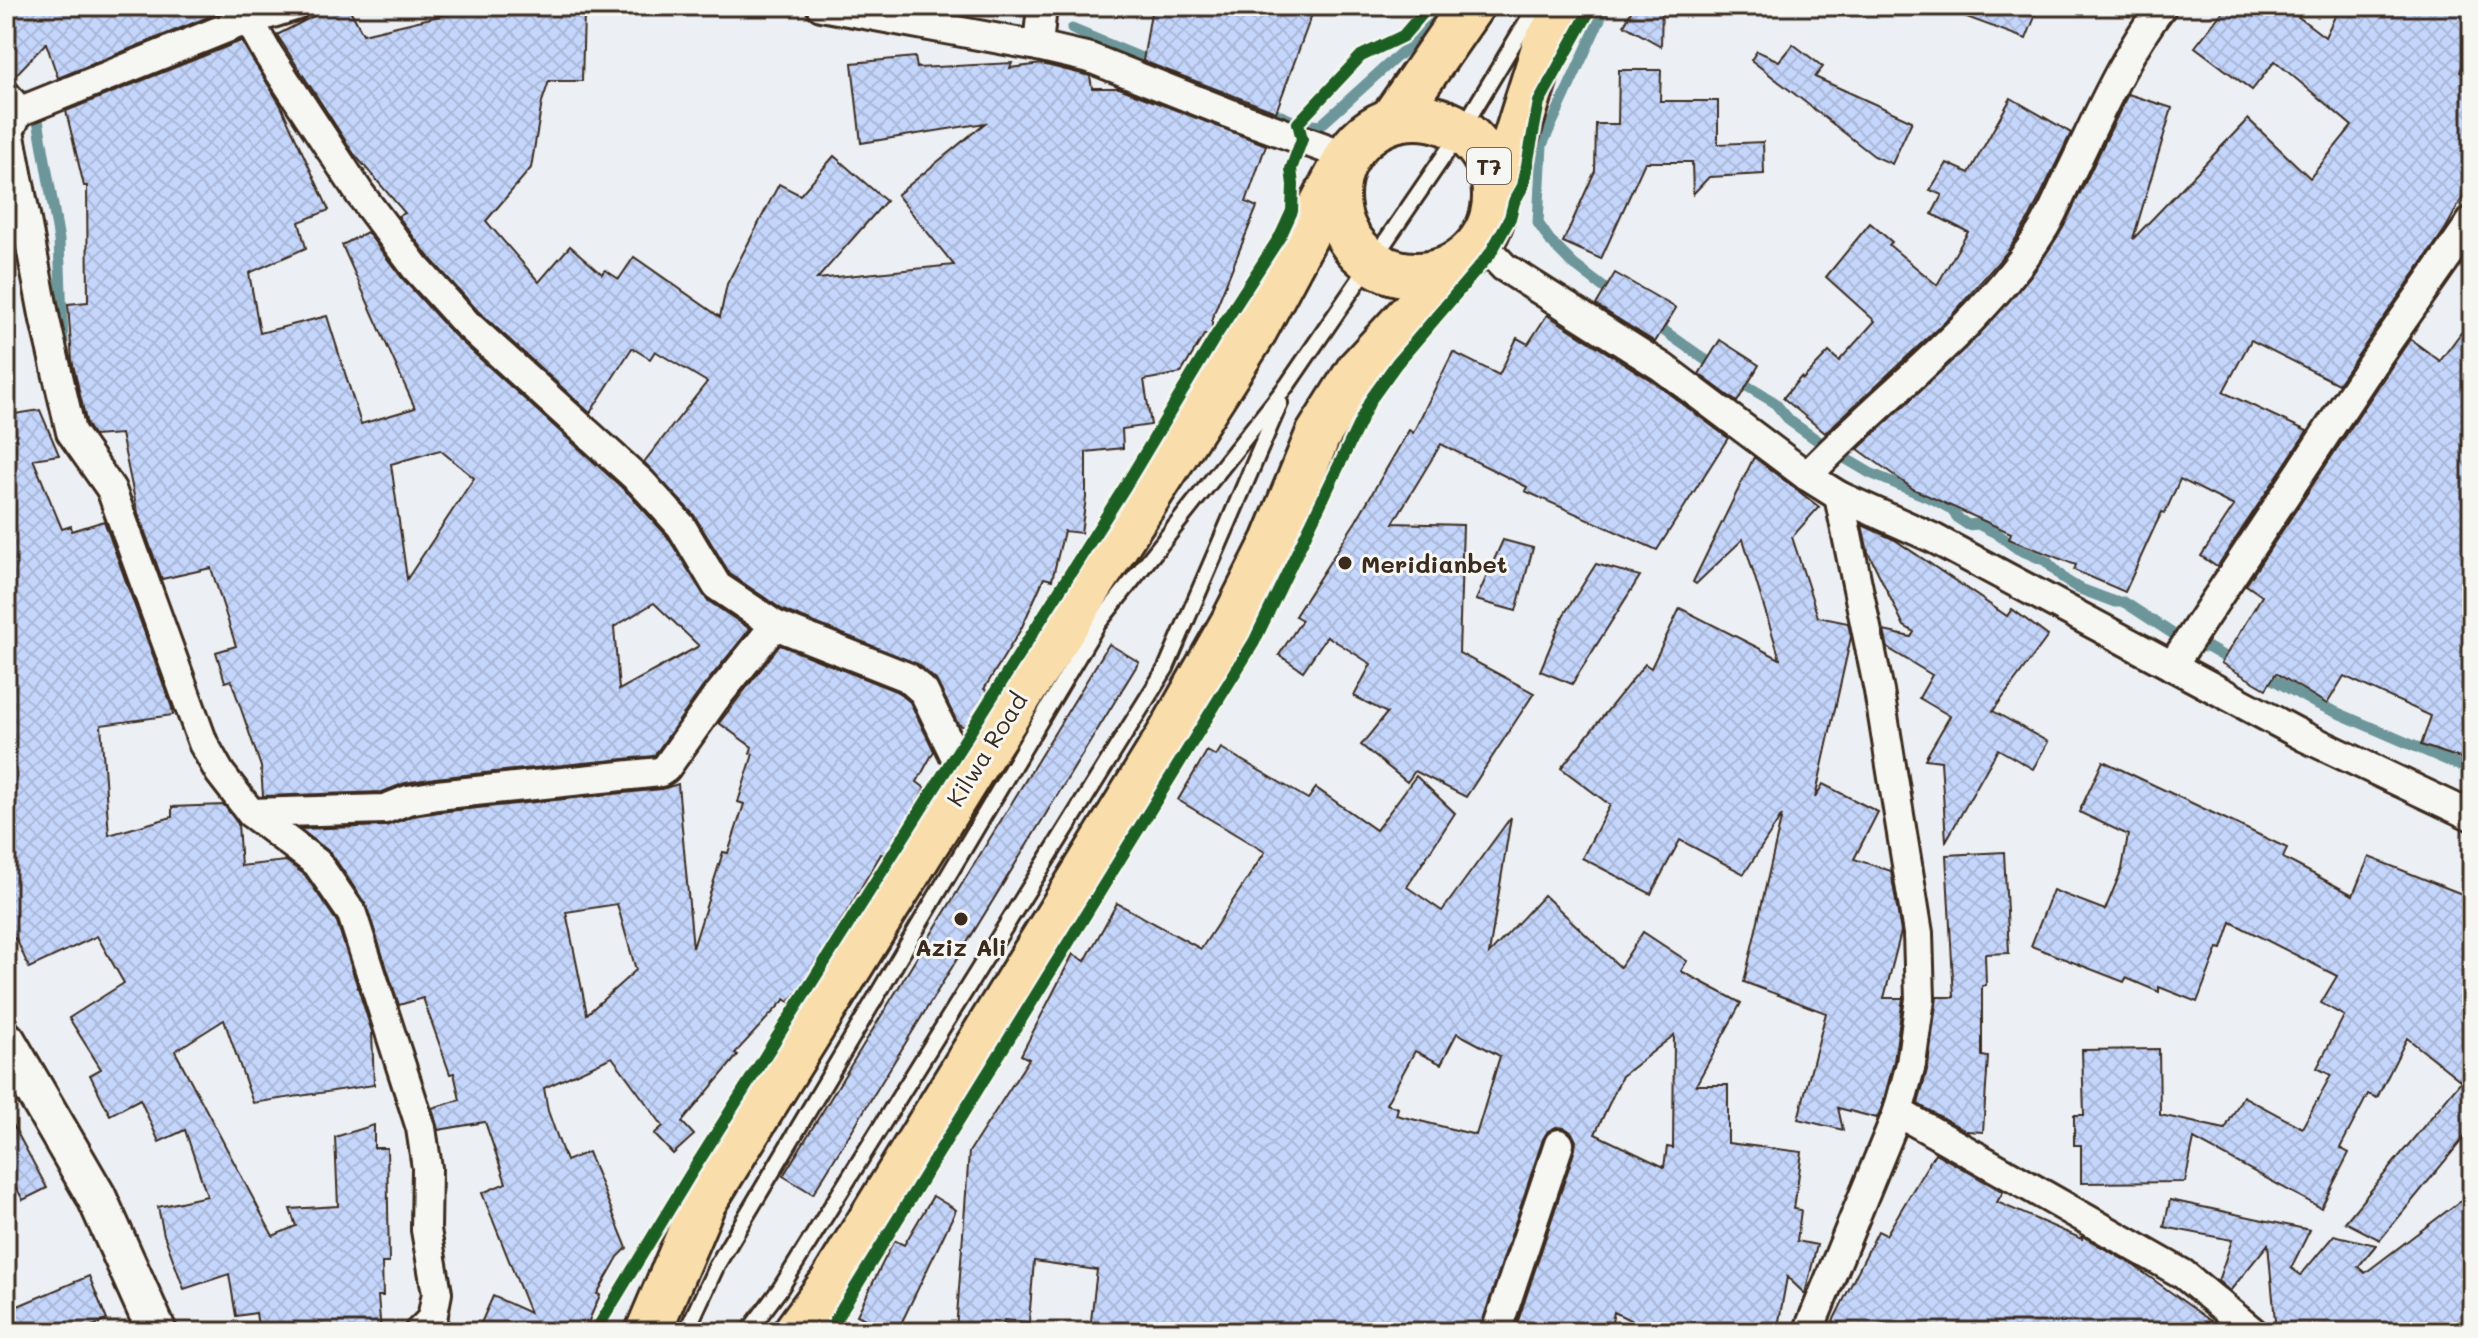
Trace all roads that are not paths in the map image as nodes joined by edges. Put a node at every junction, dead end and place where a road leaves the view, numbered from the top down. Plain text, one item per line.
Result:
1 (295, 6) edge
2 (821, 6) edge
3 (1042, 6) edge
4 (1471, 6) edge
5 (1536, 6) edge
6 (1569, 6) edge
7 (2162, 6) edge
8 (236, 17) edge
9 (1038, 46) junction
10 (10, 108) edge
11 (1392, 120) junction
12 (1461, 131) junction
13 (1343, 164) junction
14 (1496, 201) junction
15 (2472, 221) edge
16 (1468, 254) junction
17 (1372, 261) junction
18 (1288, 384) junction
19 (1807, 476) junction
20 (1839, 496) junction
21 (775, 625) junction
22 (2172, 666) junction
23 (971, 771) junction
24 (251, 813) junction
25 (2472, 816) edge
26 (6, 1041) edge
27 (1898, 1112) junction
28 (1559, 1144) dead end
29 (157, 1332) edge
30 (419, 1332) edge
31 (648, 1332) edge
32 (686, 1332) edge
33 (748, 1332) edge
34 (796, 1332) edge
35 (1496, 1332) edge
36 (1808, 1332) edge
37 (2253, 1332) edge

1 - 8 street
2 - 9 street
3 - 9 street
4 - 11 highway, T7
5 - 12 lane
6 - 14 highway, T7
7 - 19 street
8 - 10 street
8 - 21 street
9 - 13 street
10 - 24 street
11 - 12 highway, T7
11 - 13 highway, T7
12 - 14 highway, T7
12 - 17 lane
13 - 17 highway
13 - 23 highway, Kilwa Road / T7
14 - 16 highway, T7
15 - 22 street
16 - 17 highway
16 - 19 street
16 - 34 highway, T7
17 - 18 lane
18 - 32 lane
18 - 33 lane
19 - 20 street
20 - 22 street
20 - 27 street
21 - 23 street
21 - 24 street
22 - 25 street
23 - 31 highway, Kilwa Road / T7
24 - 30 street
26 - 29 street
27 - 36 street
27 - 37 street
28 - 35 street

